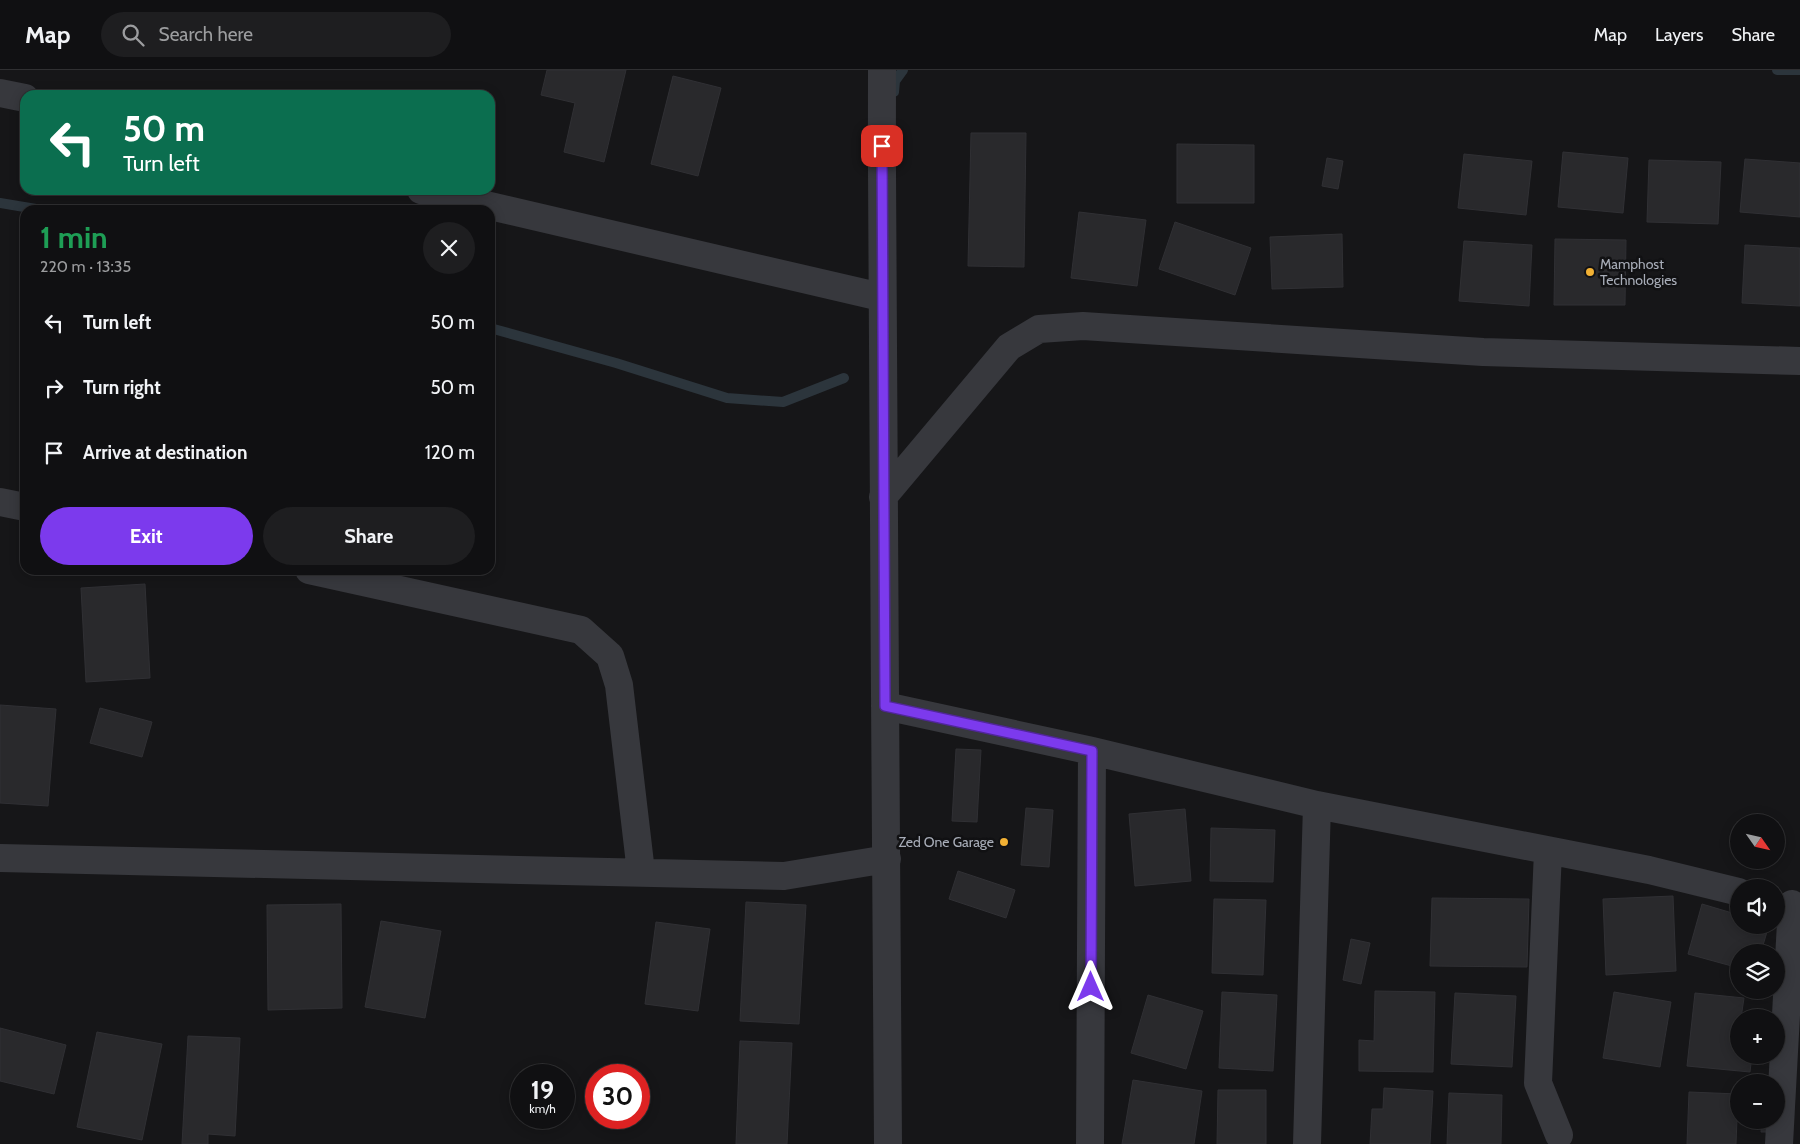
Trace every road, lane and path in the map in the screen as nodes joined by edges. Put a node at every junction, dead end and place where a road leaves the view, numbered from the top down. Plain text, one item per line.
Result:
1 (882, 70) edge
2 (0, 92) edge
3 (20, 97) edge
4 (442, 195) edge
5 (485, 205) edge
6 (495, 207) edge
7 (881, 297) junction
8 (1800, 361) edge
9 (883, 497) junction
10 (0, 502) edge
11 (20, 507) edge
12 (332, 575) edge
13 (885, 706) junction
14 (1092, 751) junction
15 (1317, 805) junction
16 (1548, 851) junction
17 (0, 858) edge
18 (888, 859) junction
19 (641, 872) junction
20 (1730, 890) edge
21 (1789, 904) edge
22 (1559, 1135) dead end
23 (888, 1144) edge
24 (1090, 1144) edge
25 (1306, 1144) edge
26 (1779, 1144) edge

1 - 7 street
2 - 3 street
4 - 5 street
6 - 7 street
7 - 9 street
8 - 9 street
9 - 13 street
10 - 11 street
12 - 19 street
13 - 14 street
13 - 18 street
14 - 15 street
14 - 24 street
15 - 16 street
15 - 25 street
16 - 20 street
16 - 22 street
17 - 19 street
18 - 19 street
18 - 23 street
21 - 26 street

